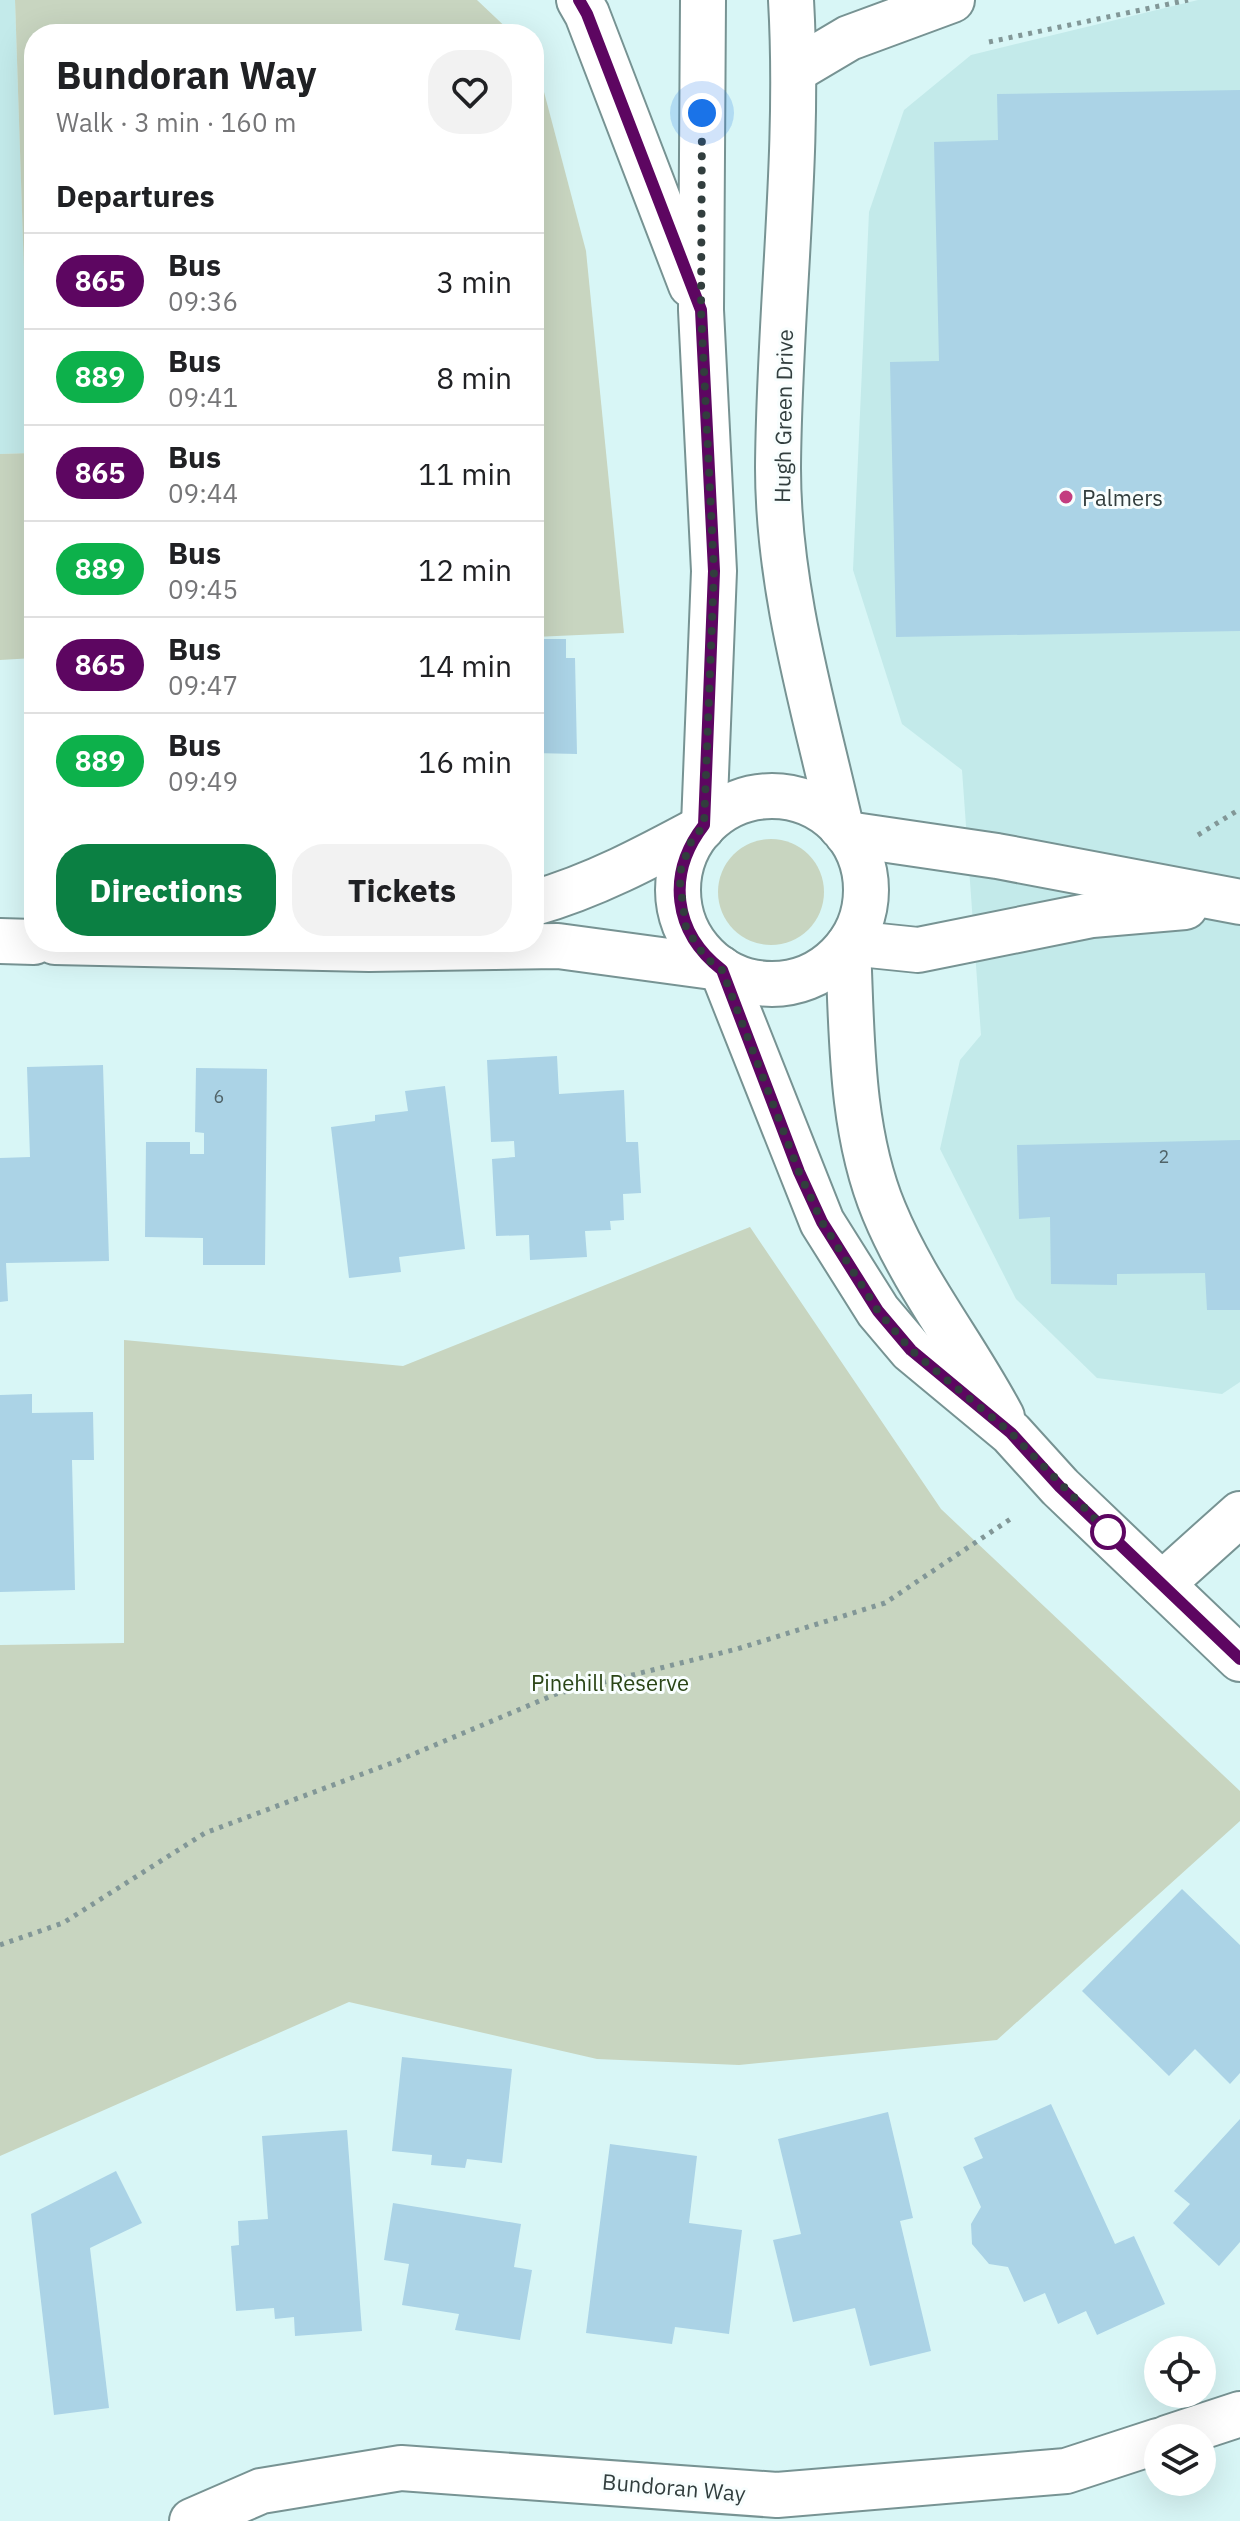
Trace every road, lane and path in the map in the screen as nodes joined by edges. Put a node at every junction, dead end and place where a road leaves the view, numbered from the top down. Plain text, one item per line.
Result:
1 (579, 0) edge
2 (703, 0) edge
3 (791, 0) edge
4 (952, 0) edge
5 (1188, 0) edge
6 (980, 45) dead end
7 (795, 70) junction
8 (701, 310) junction
9 (1240, 809) edge
10 (703, 826) junction
11 (844, 830) junction
12 (1198, 835) dead end
13 (544, 900) edge
14 (1238, 902) edge
15 (0, 941) edge
16 (24, 942) edge
17 (849, 945) junction
18 (544, 946) edge
19 (721, 969) junction
20 (1011, 1433) junction
21 (1060, 1487) junction
22 (1240, 1514) edge
23 (1162, 1584) junction
24 (1240, 1659) edge
25 (0, 1945) edge
26 (1240, 2414) edge
27 (1210, 2424) edge
28 (1144, 2446) edge
29 (192, 2521) edge

1 - 8 main road
2 - 8 main road
3 - 7 main road, Hugh Green Drive
4 - 7 main road
5 - 6 path
7 - 11 main road, Hugh Green Drive
8 - 10 main road
9 - 12 path
10 - 11 main road
10 - 13 main road
10 - 19 main road
11 - 14 main road
11 - 17 main road
14 - 17 main road
15 - 16 main road
17 - 19 main road
17 - 20 main road
18 - 19 main road
19 - 20 main road
20 - 21 main road
21 - 23 main road
21 - 25 path
22 - 23 main road
23 - 24 main road
26 - 27 main road
28 - 29 main road, Bundoran Way

